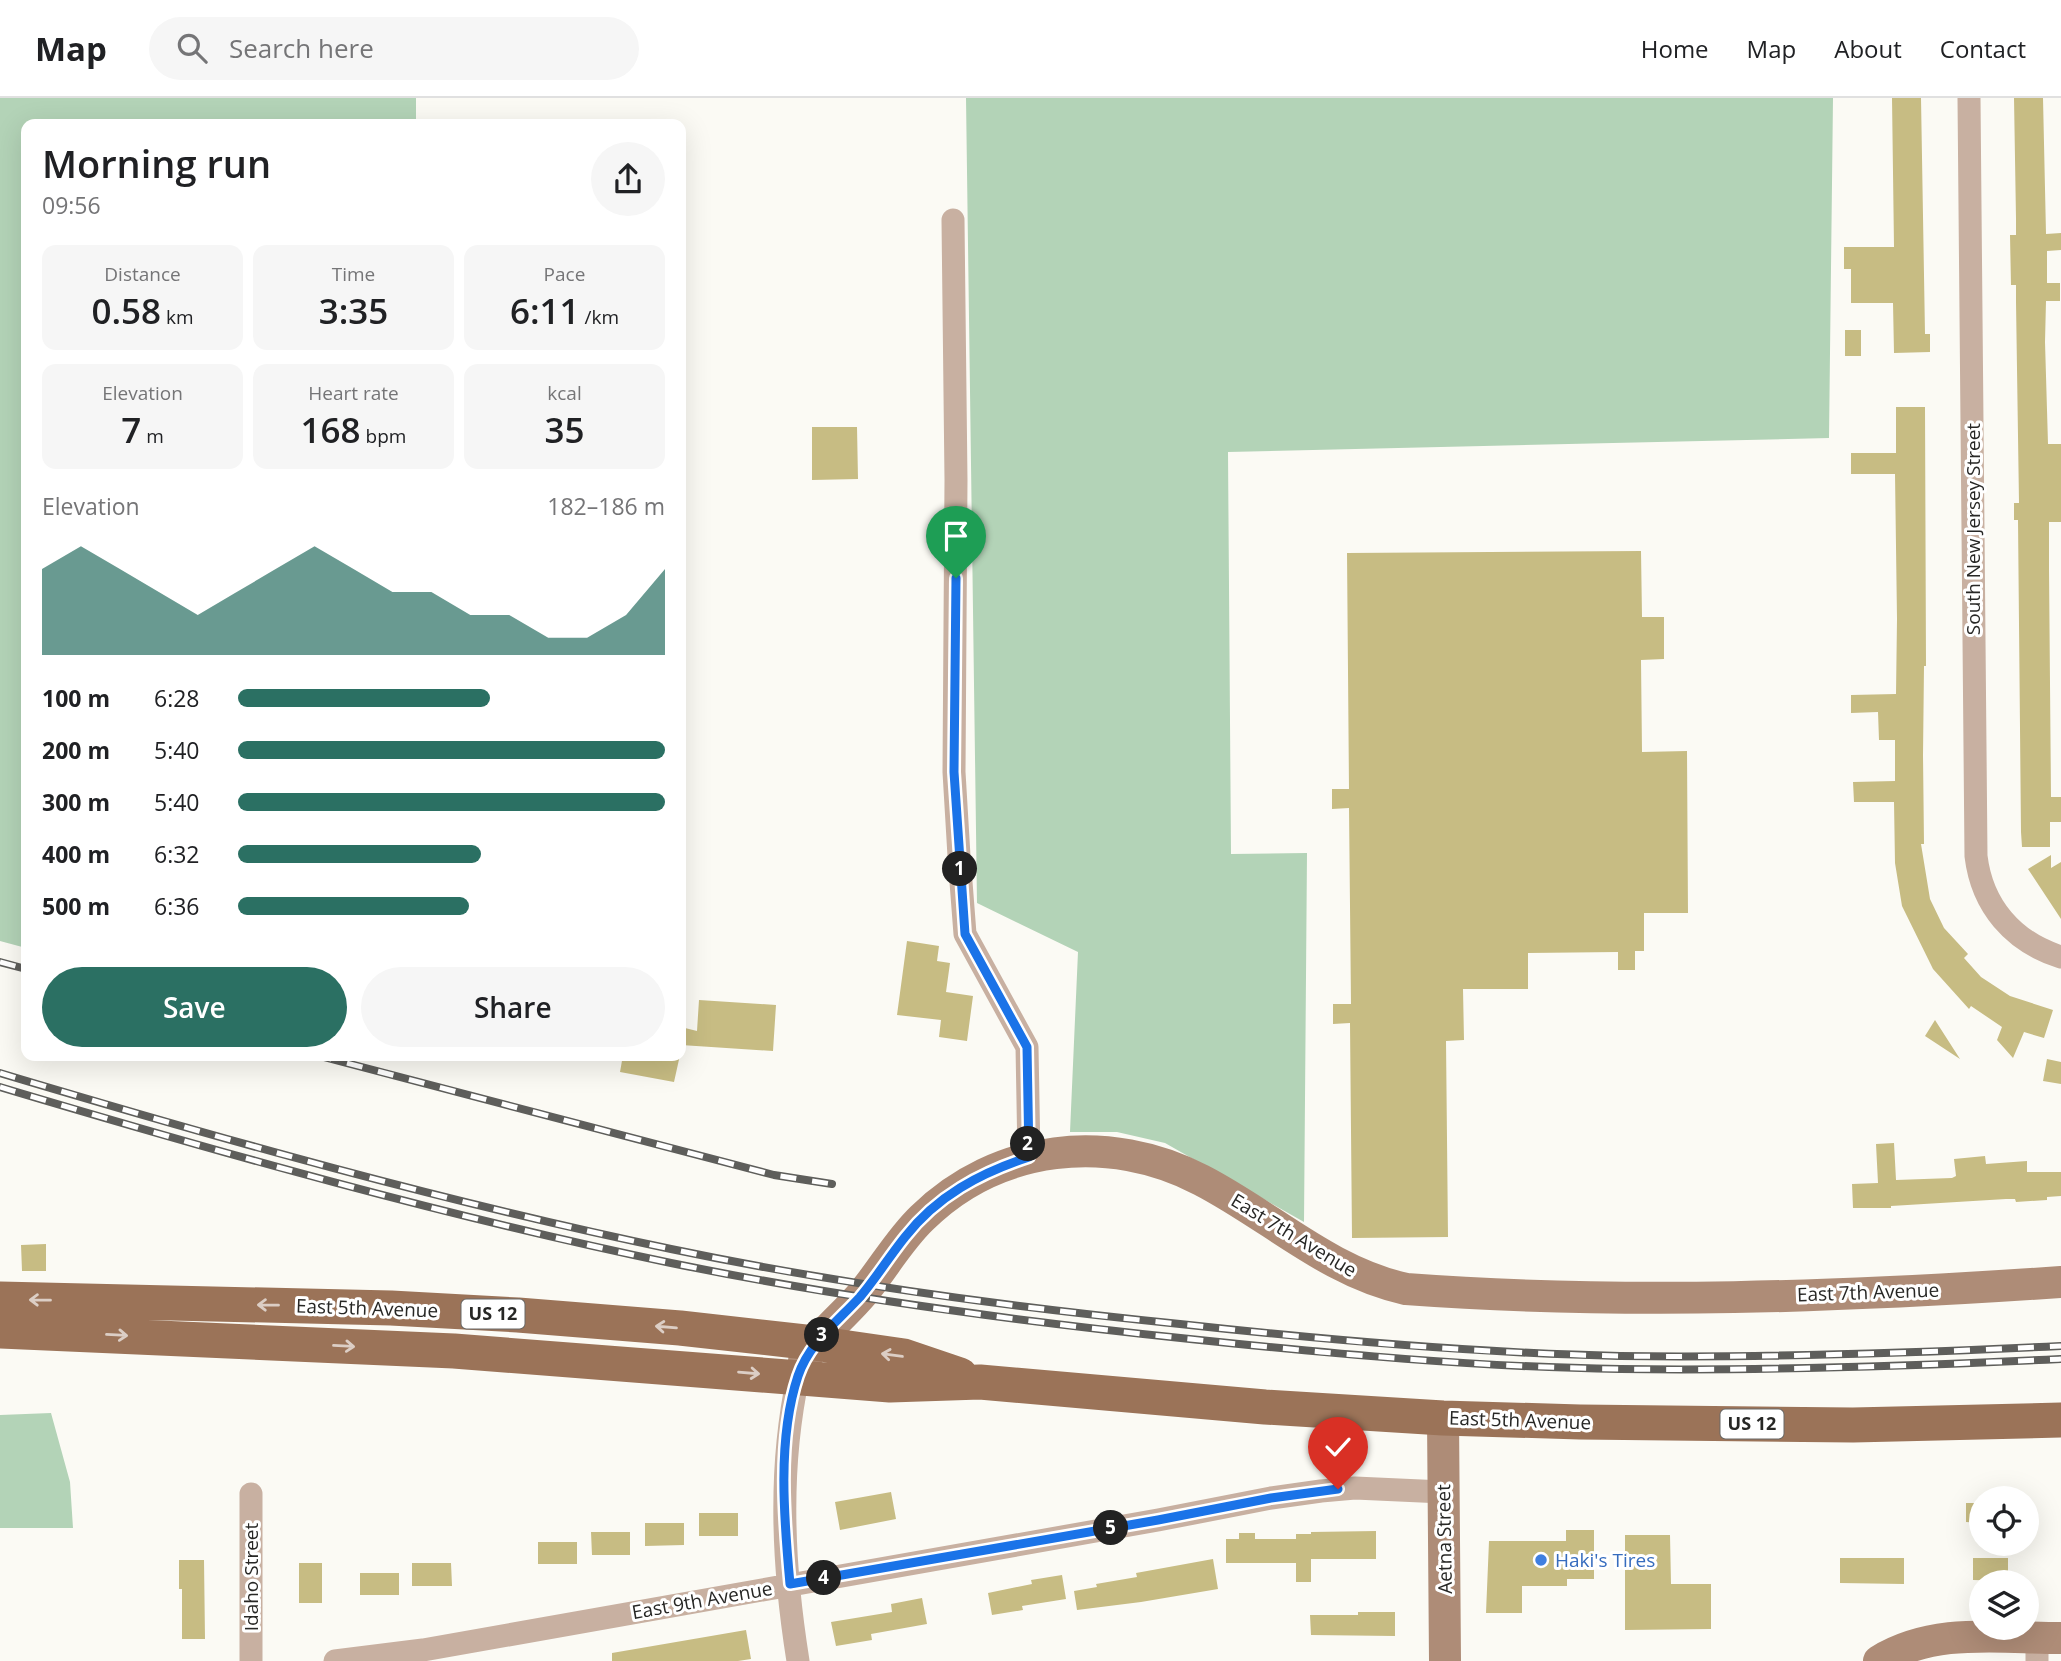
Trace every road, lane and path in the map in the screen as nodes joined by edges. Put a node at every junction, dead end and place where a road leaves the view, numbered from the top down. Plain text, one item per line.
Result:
1 (1969, 98) edge
2 (953, 220) dead end
3 (2061, 957) edge
4 (1029, 1157) junction
5 (2061, 1282) edge
6 (0, 1299) edge
7 (0, 1331) edge
8 (814, 1343) junction
9 (798, 1377) junction
10 (980, 1382) junction
11 (1443, 1418) junction
12 (2061, 1420) edge
13 (1443, 1492) junction
14 (251, 1494) dead end
15 (790, 1584) junction
16 (2045, 1646) edge
17 (251, 1661) edge
18 (335, 1661) edge
19 (798, 1661) edge
20 (1445, 1661) edge
21 (1879, 1661) edge

1 - 3 street, South New Jersey Street
2 - 4 street
4 - 5 street, East 7th Avenue
4 - 8 street, East 7th Avenue
8 -> 6 main road, East 5th Avenue / US 12
7 -> 9 main road, East 5th Avenue / US 12
8 - 9 street, East 7th Avenue
10 -> 8 main road, East 5th Avenue / US 12
9 - 10 main road, East 5th Avenue / US 12
9 - 15 street
10 - 11 main road, East 5th Avenue / US 12
11 - 12 main road, East 5th Avenue / US 12
11 - 13 street, Aetna Street
13 - 15 street, East 9th Avenue
13 - 20 street, Aetna Street
14 - 17 street, Idaho Street
15 - 18 street, East 9th Avenue
15 - 19 street
16 - 21 street

